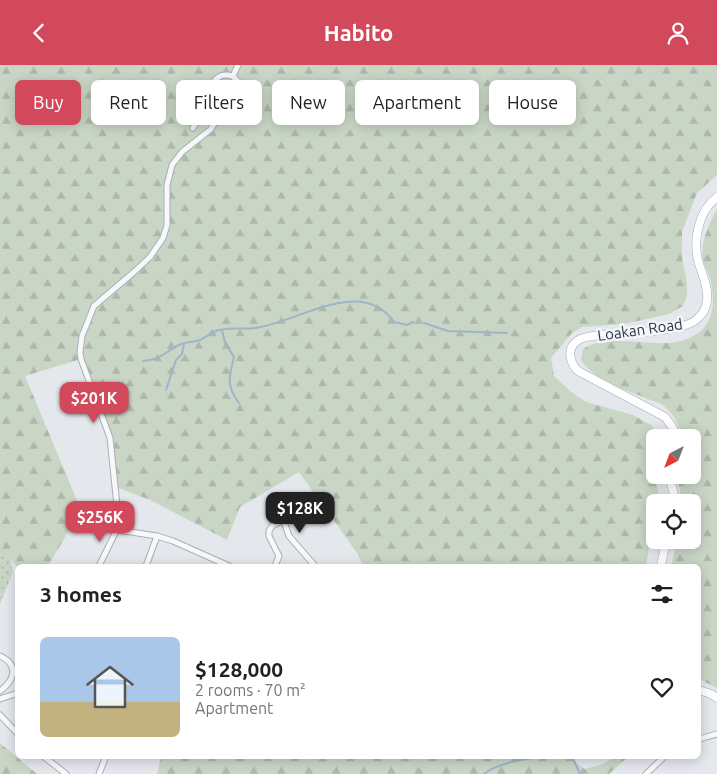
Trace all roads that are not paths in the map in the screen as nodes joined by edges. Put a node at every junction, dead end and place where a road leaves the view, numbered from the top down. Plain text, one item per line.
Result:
1 (238, 65) edge
2 (233, 77) junction
3 (215, 80) edge
4 (236, 80) edge
5 (194, 125) edge
6 (214, 125) edge
7 (192, 128) dead end
8 (717, 197) edge
9 (673, 429) edge
10 (278, 504) dead end
11 (283, 520) junction
12 (118, 530) junction
13 (157, 535) junction
14 (664, 549) edge
15 (100, 564) edge
16 (147, 564) edge
17 (218, 564) edge
18 (276, 564) edge
19 (313, 564) edge
20 (661, 564) edge
21 (0, 656) edge
22 (0, 691) edge
23 (701, 691) edge
24 (15, 694) edge
25 (717, 698) edge
26 (0, 699) edge
27 (0, 715) edge
28 (15, 731) edge
29 (717, 734) edge
30 (701, 738) edge
31 (47, 759) edge
32 (105, 759) edge
33 (662, 759) edge
34 (66, 774) edge
35 (99, 774) edge
36 (646, 774) edge

1 - 2 street
2 - 3 street
2 - 4 street
5 - 7 street
6 - 12 street
8 - 9 main road, Loakan Road
10 - 11 street
11 - 18 street
11 - 19 street
12 - 13 street
12 - 15 street
13 - 16 street
13 - 17 street
14 - 20 main road
21 - 22 street
23 - 25 main road
24 - 26 street
27 - 28 street
29 - 30 street
31 - 34 street
32 - 35 street
33 - 36 street

